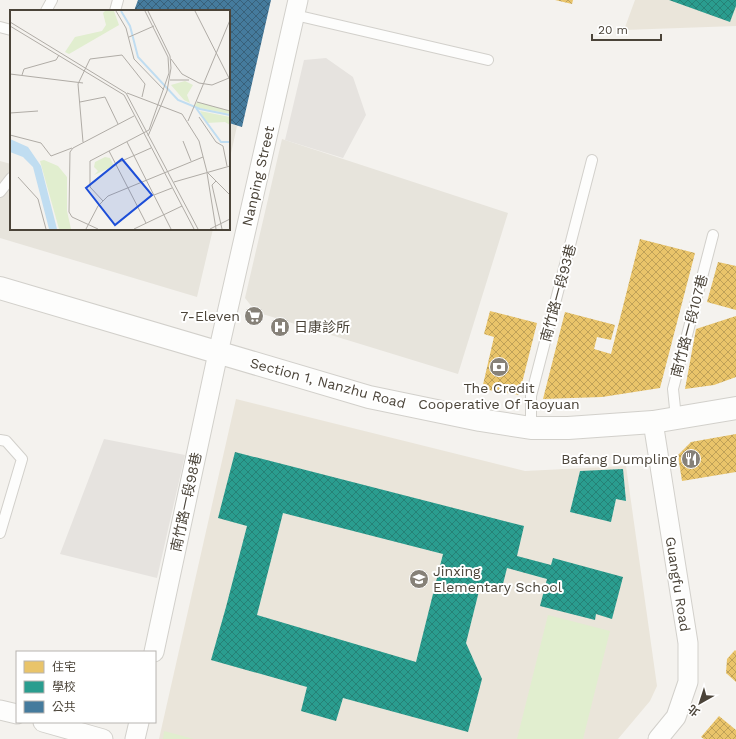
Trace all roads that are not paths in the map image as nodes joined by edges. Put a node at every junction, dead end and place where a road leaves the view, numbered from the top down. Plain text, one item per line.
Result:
1 (52, 0) edge
2 (118, 0) edge
3 (296, 8) edge
4 (47, 10) edge
5 (115, 10) edge
6 (0, 27) edge
7 (10, 30) edge
8 (488, 60) dead end
9 (592, 160) dead end
10 (10, 179) edge
11 (0, 192) edge
12 (713, 235) dead end
13 (0, 288) edge
14 (218, 353) junction
15 (736, 408) edge
16 (676, 418) junction
17 (653, 422) junction
18 (532, 428) junction
19 (0, 440) edge
20 (0, 533) edge
21 (154, 651) edge
22 (0, 710) edge
23 (16, 714) edge
24 (47, 723) edge
25 (139, 723) edge
26 (103, 739) edge
27 (135, 739) edge
28 (658, 739) edge

1 - 4 lane
2 - 5 lane
3 - 8 lane
3 - 14 street, Nanping Street
6 - 7 lane
9 - 18 lane, 南竹路一段93巷
10 - 11 lane
12 - 16 lane, 南竹路一段107巷
13 - 14 street, Section 1, Nanzhu Road
14 - 18 street, Section 1, Nanzhu Road
14 - 21 street, 南竹路一段98巷
15 - 16 street, Section 1, Nanzhu Road
16 - 17 street, Section 1, Nanzhu Road
17 - 18 street, Section 1, Nanzhu Road
17 - 28 street, Guangfu Road
19 - 20 lane
22 - 23 street
24 - 26 street
25 - 27 street

